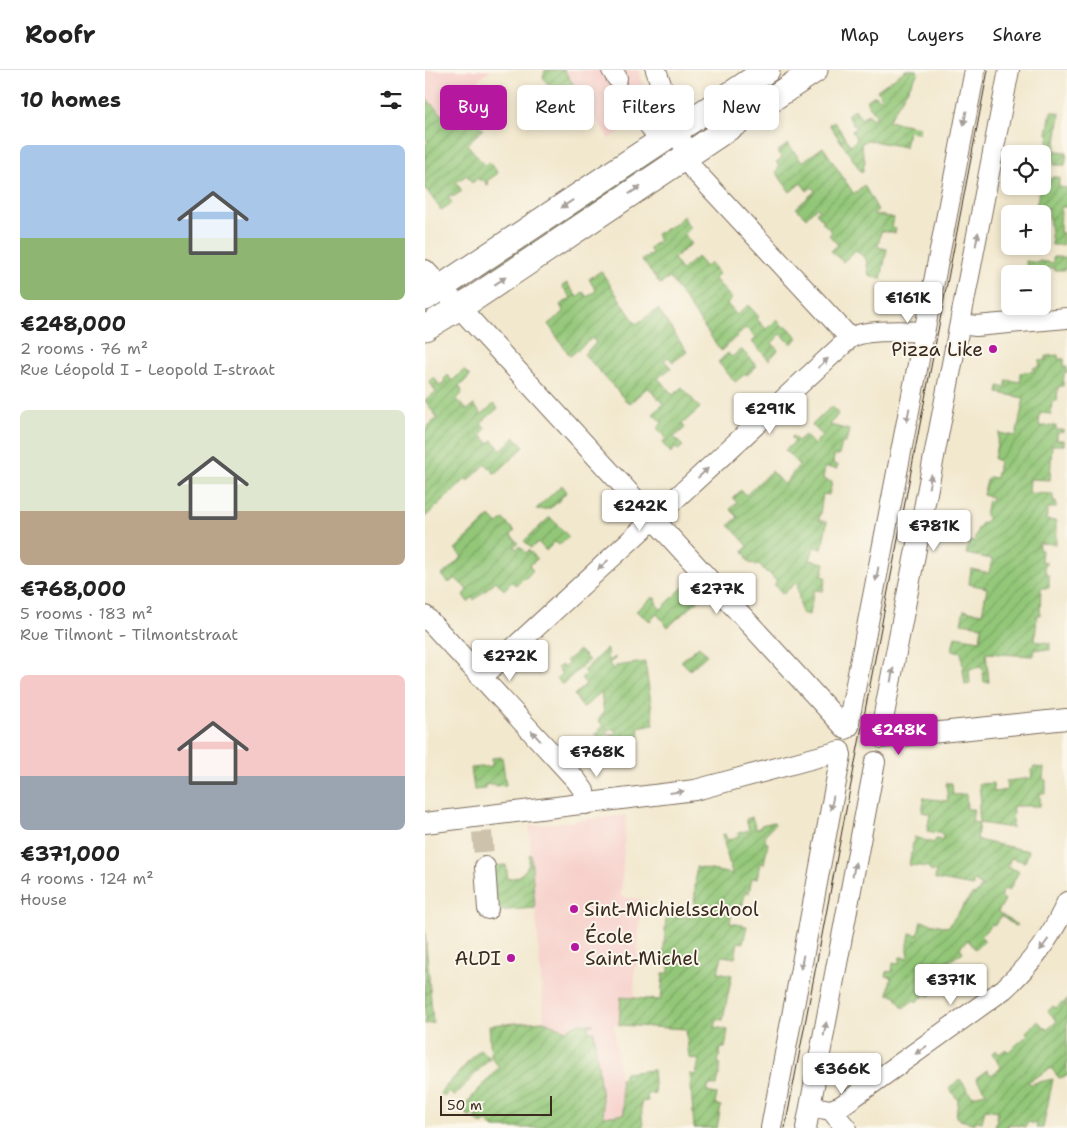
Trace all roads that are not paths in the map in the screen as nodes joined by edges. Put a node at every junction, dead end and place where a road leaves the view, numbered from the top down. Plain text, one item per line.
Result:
1 (656, 70) edge
2 (767, 70) edge
3 (815, 70) edge
4 (975, 70) edge
5 (1009, 70) edge
6 (663, 130) edge
7 (669, 136) junction
8 (687, 156) junction
9 (430, 285) edge
10 (459, 307) junction
11 (1067, 318) edge
12 (961, 324) junction
13 (425, 328) edge
14 (924, 332) junction
15 (850, 338) junction
16 (653, 520) junction
17 (425, 616) edge
18 (482, 677) junction
19 (1067, 719) edge
20 (847, 728) junction
21 (881, 736) junction
22 (841, 753) junction
23 (875, 762) junction
24 (585, 804) junction
25 (425, 823) edge
26 (485, 867) tunnel mouth
27 (1067, 902) edge
28 (488, 909) dead end
29 (810, 1106) junction
30 (831, 1110) junction
31 (771, 1128) edge
32 (806, 1128) edge
33 (846, 1128) edge

1 - 7 street
2 - 7 main road
3 - 8 main road
4 -> 14 street
12 -> 5 street
6 - 7 street
7 - 8 street
7 -> 9 main road
10 -> 8 main road
8 - 15 street
9 - 10 street
10 - 13 main road
10 - 16 street
11 - 12 street
21 -> 12 street
14 - 15 street
14 -> 20 street
16 -> 15 street
16 -> 18 street
16 - 20 street
17 - 18 street
24 -> 18 street
19 - 21 street
20 - 21 street
20 - 22 street
21 - 23 street
22 - 23 street
24 -> 22 street
22 -> 31 street
29 -> 23 street
24 - 25 street
26 - 28 street
27 -> 30 street
29 - 30 street
29 - 32 street
30 - 33 street

